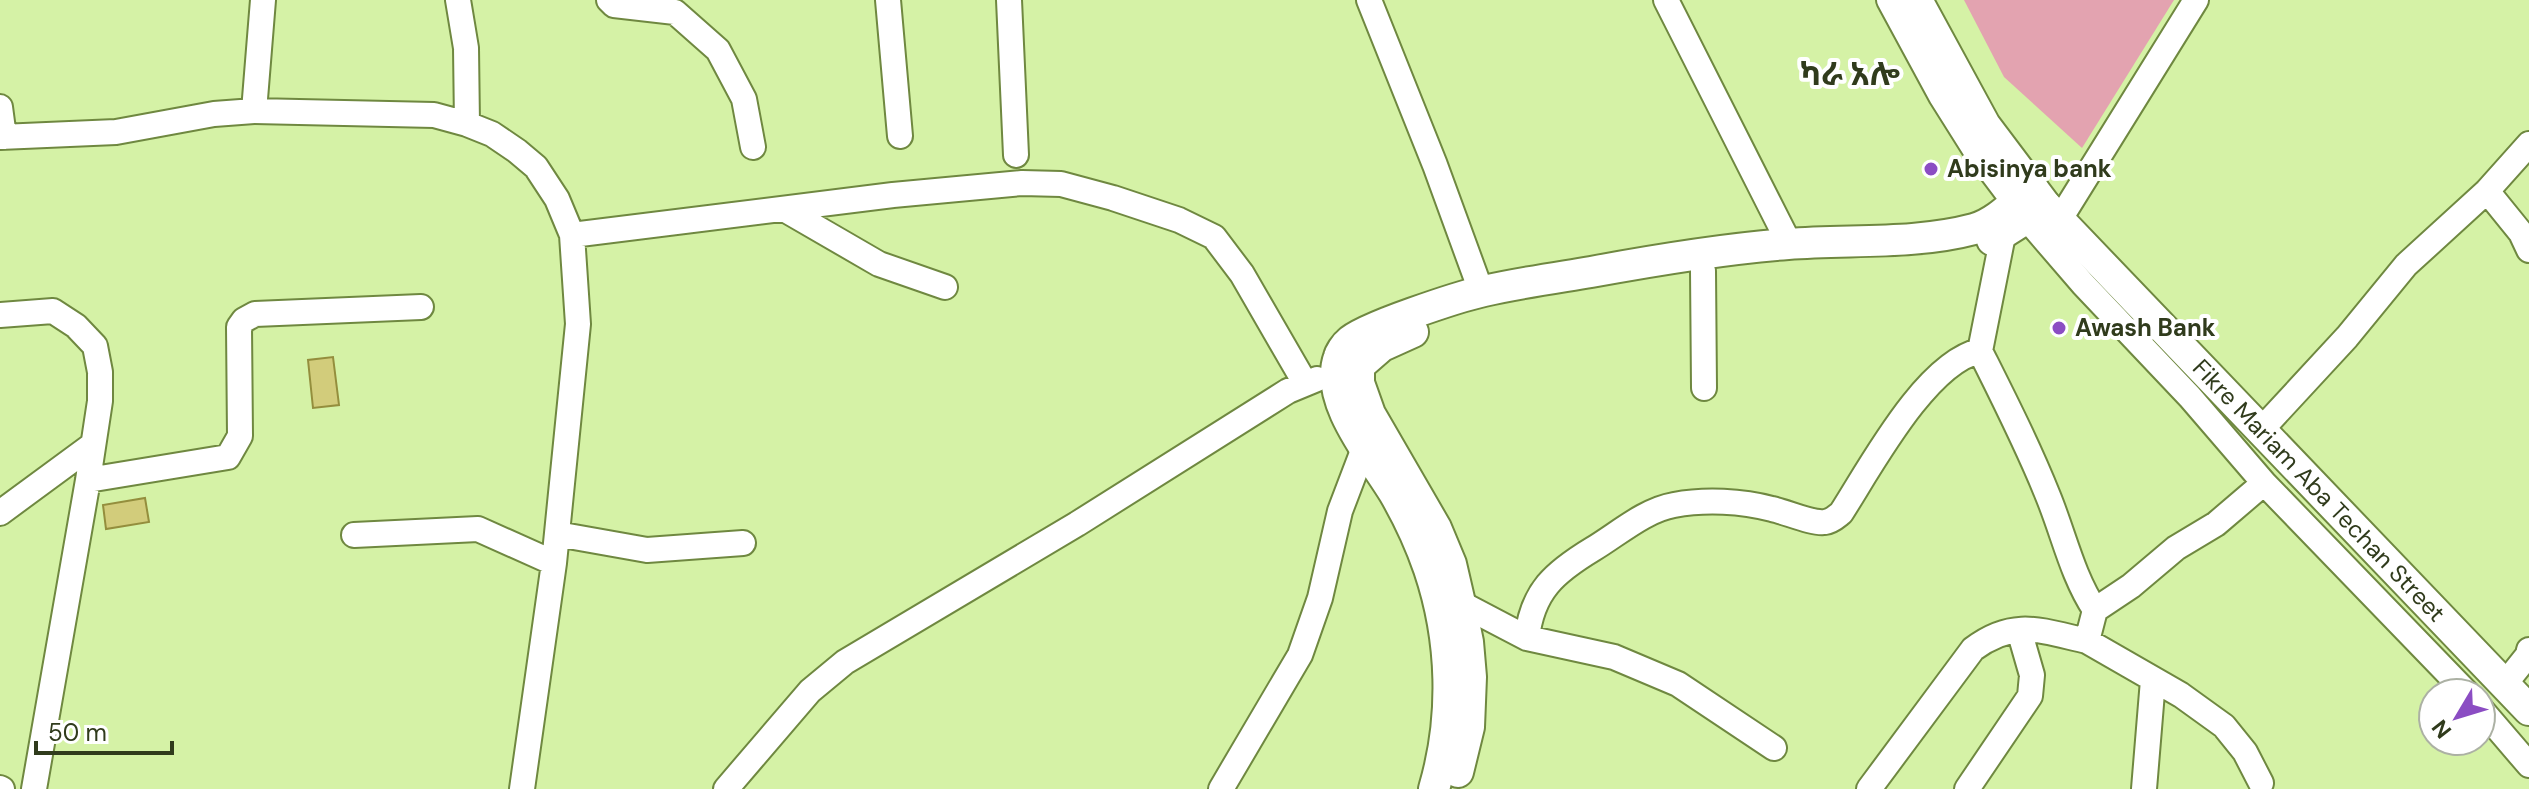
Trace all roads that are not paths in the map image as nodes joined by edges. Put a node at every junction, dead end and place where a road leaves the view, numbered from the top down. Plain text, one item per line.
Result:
1 (263, 0) edge
2 (458, 0) edge
3 (609, 0) edge
4 (888, 0) edge
5 (1009, 0) edge
6 (1369, 0) edge
7 (1666, 0) edge
8 (1889, 0) edge
9 (1917, 0) edge
10 (2196, 0) edge
11 (680, 6) edge
12 (0, 107) edge
13 (254, 111) junction
14 (467, 124) junction
15 (900, 136) dead end
16 (2, 137) edge
17 (2529, 144) edge
18 (753, 147) dead end
19 (1016, 155) dead end
20 (2487, 191) junction
21 (784, 209) junction
22 (2030, 212) junction
23 (572, 235) junction
24 (1789, 243) junction
25 (2529, 250) edge
26 (1703, 271) junction
27 (945, 287) dead end
28 (1481, 291) junction
29 (421, 307) dead end
30 (0, 315) edge
31 (1980, 351) junction
32 (1348, 369) junction
33 (1305, 383) junction
34 (1704, 388) dead end
35 (2261, 430) junction
36 (91, 446) junction
37 (1364, 448) junction
38 (88, 480) junction
39 (2264, 483) junction
40 (0, 513) edge
41 (557, 534) junction
42 (354, 535) dead end
43 (743, 543) dead end
44 (554, 563) junction
45 (1460, 603) junction
46 (2095, 610) junction
47 (2019, 630) junction
48 (1527, 638) junction
49 (2087, 641) junction
50 (2529, 650) edge
51 (2452, 677) edge
52 (2153, 680) junction
53 (2504, 685) junction
54 (2529, 710) edge
55 (2497, 728) edge
56 (1774, 748) dead end
57 (2529, 765) edge
58 (2261, 783) dead end
59 (34, 789) edge
60 (522, 789) edge
61 (726, 789) edge
62 (1221, 789) edge
63 (1434, 789) edge
64 (1453, 789) edge
65 (1869, 789) edge
66 (1967, 789) edge
67 (2144, 789) edge

1 - 13 street
2 - 14 street
3 - 11 street
4 - 15 street
5 - 19 street
6 - 28 street
7 - 24 street
8 - 22 street
9 - 22 main road, Fikre Mariam Aba Techan Street
10 - 22 street
11 - 18 street
12 - 16 street
13 - 14 street
13 - 16 street
14 - 23 street
17 - 20 street
20 - 25 street
20 - 35 street
21 - 23 street
21 - 27 street
21 - 33 street
22 - 24 main road
22 - 26 main road
22 - 31 street
22 - 35 main road, Fikre Mariam Aba Techan Street
22 - 39 street
23 - 41 street
24 - 28 main road
26 - 32 main road
26 - 34 street
28 - 32 main road
29 - 38 street
30 - 36 street
31 - 46 street
31 - 48 street
32 - 33 street
32 - 37 main road
32 - 45 main road
33 - 61 street
35 - 53 main road, Fikre Mariam Aba Techan Street
36 - 38 street
36 - 40 street
37 - 62 street
37 - 63 main road
38 - 59 street
39 - 46 street
39 - 51 street
41 - 43 street
41 - 44 street
42 - 44 street
44 - 60 street
45 - 48 street
45 - 64 main road
46 - 49 street
47 - 49 street
47 - 65 street
47 - 66 street
48 - 56 street
49 - 52 street
50 - 53 street
52 - 58 street
52 - 67 street
53 - 54 main road, Fikre Mariam Aba Techan Street
55 - 57 street

